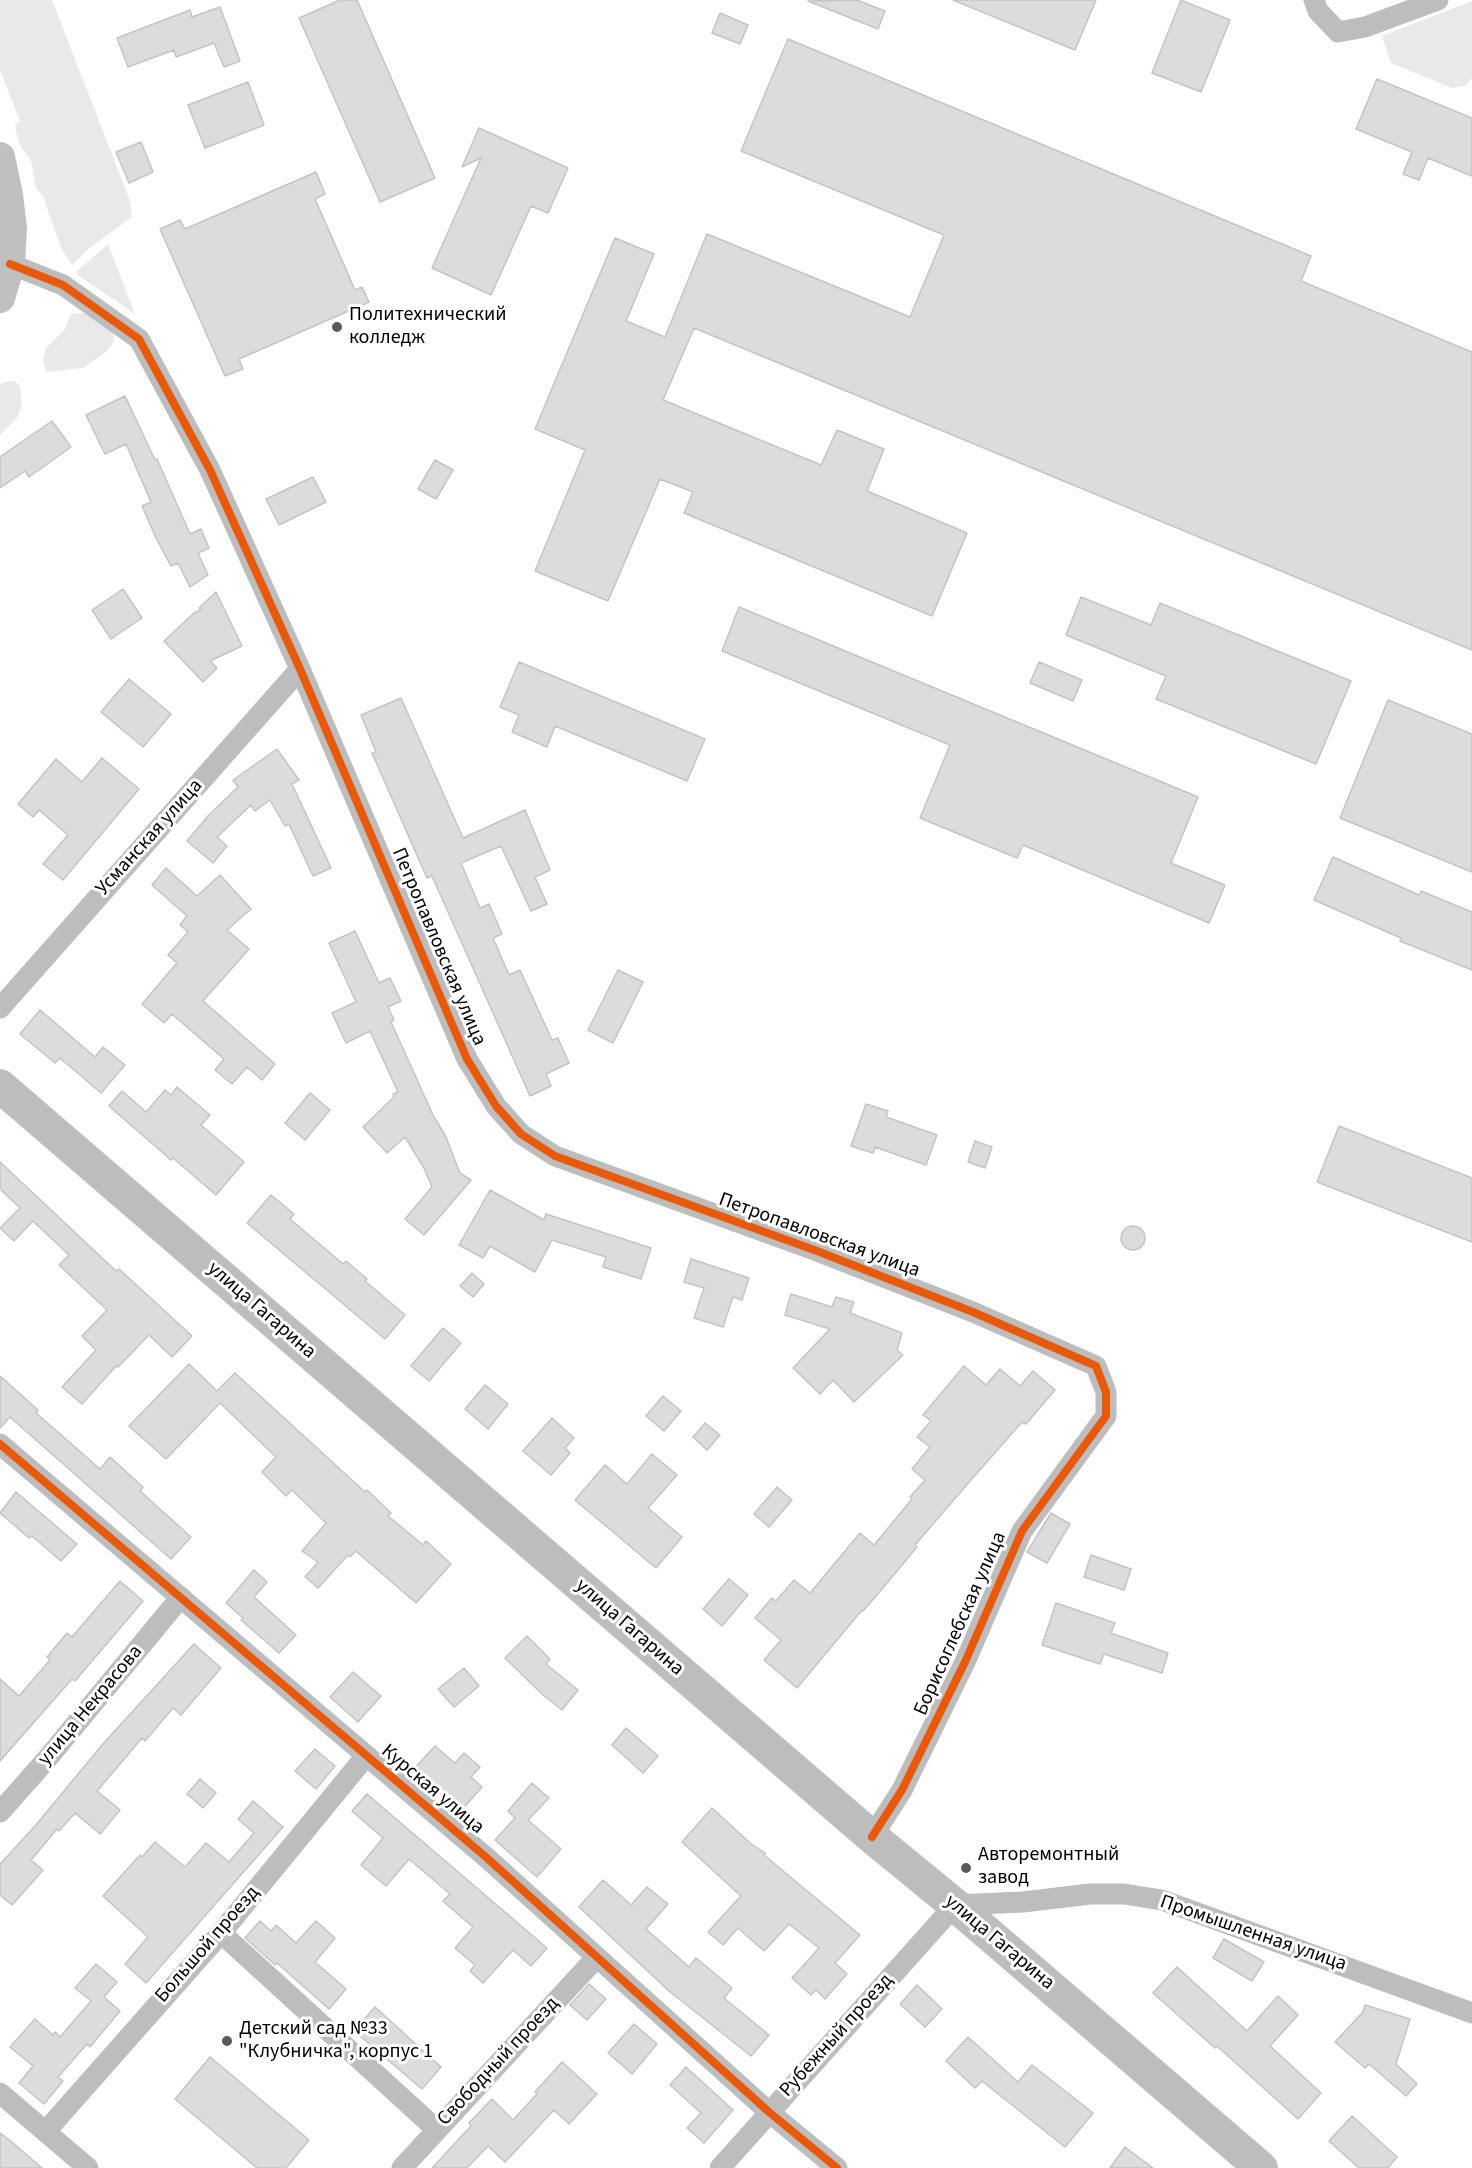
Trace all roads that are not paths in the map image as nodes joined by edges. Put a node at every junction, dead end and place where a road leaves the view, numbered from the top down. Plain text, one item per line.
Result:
1 (1314, 0) edge
2 (1438, 0) edge
3 (0, 157) edge
4 (10, 264) junction
5 (0, 298) edge
6 (300, 669) junction
7 (0, 1008) edge
8 (0, 1086) edge
9 (1096, 1366) joint
10 (0, 1444) edge
11 (181, 1598) junction
12 (366, 1756) junction
13 (0, 1812) edge
14 (872, 1837) junction
15 (955, 1905) junction
16 (221, 1933) junction
17 (597, 1957) junction
18 (1472, 2013) edge
19 (0, 2093) edge
20 (770, 2112) junction
21 (436, 2129) junction
22 (46, 2131) junction
23 (88, 2168) edge
24 (402, 2168) edge
25 (720, 2168) edge
26 (837, 2168) edge
27 (1261, 2168) edge

1 - 2 street
3 - 4 main road
4 - 5 main road
4 - 6 street, Петропавловская улица
6 - 7 street, Усманская улица
6 - 9 street, Петропавловская улица
8 - 14 main road, улица Гагарина
9 - 14 street, Борисоглебская улица
10 - 11 street, Курская улица
11 - 12 street, Курская улица
11 - 13 street, улица Некрасова
12 - 16 street, Большой проезд
12 - 17 street, Курская улица
14 - 15 main road, улица Гагарина
15 - 18 street, Промышленная улица
15 - 20 street, Рубежный проезд
15 - 27 main road, улица Гагарина
16 - 21 street
16 - 22 street, Большой проезд
17 - 20 street, Курская улица
17 - 21 street, Свободный проезд
19 - 22 street
20 - 25 street, Рубежный проезд
20 - 26 street, Курская улица
21 - 24 street, Свободный проезд
22 - 23 street

